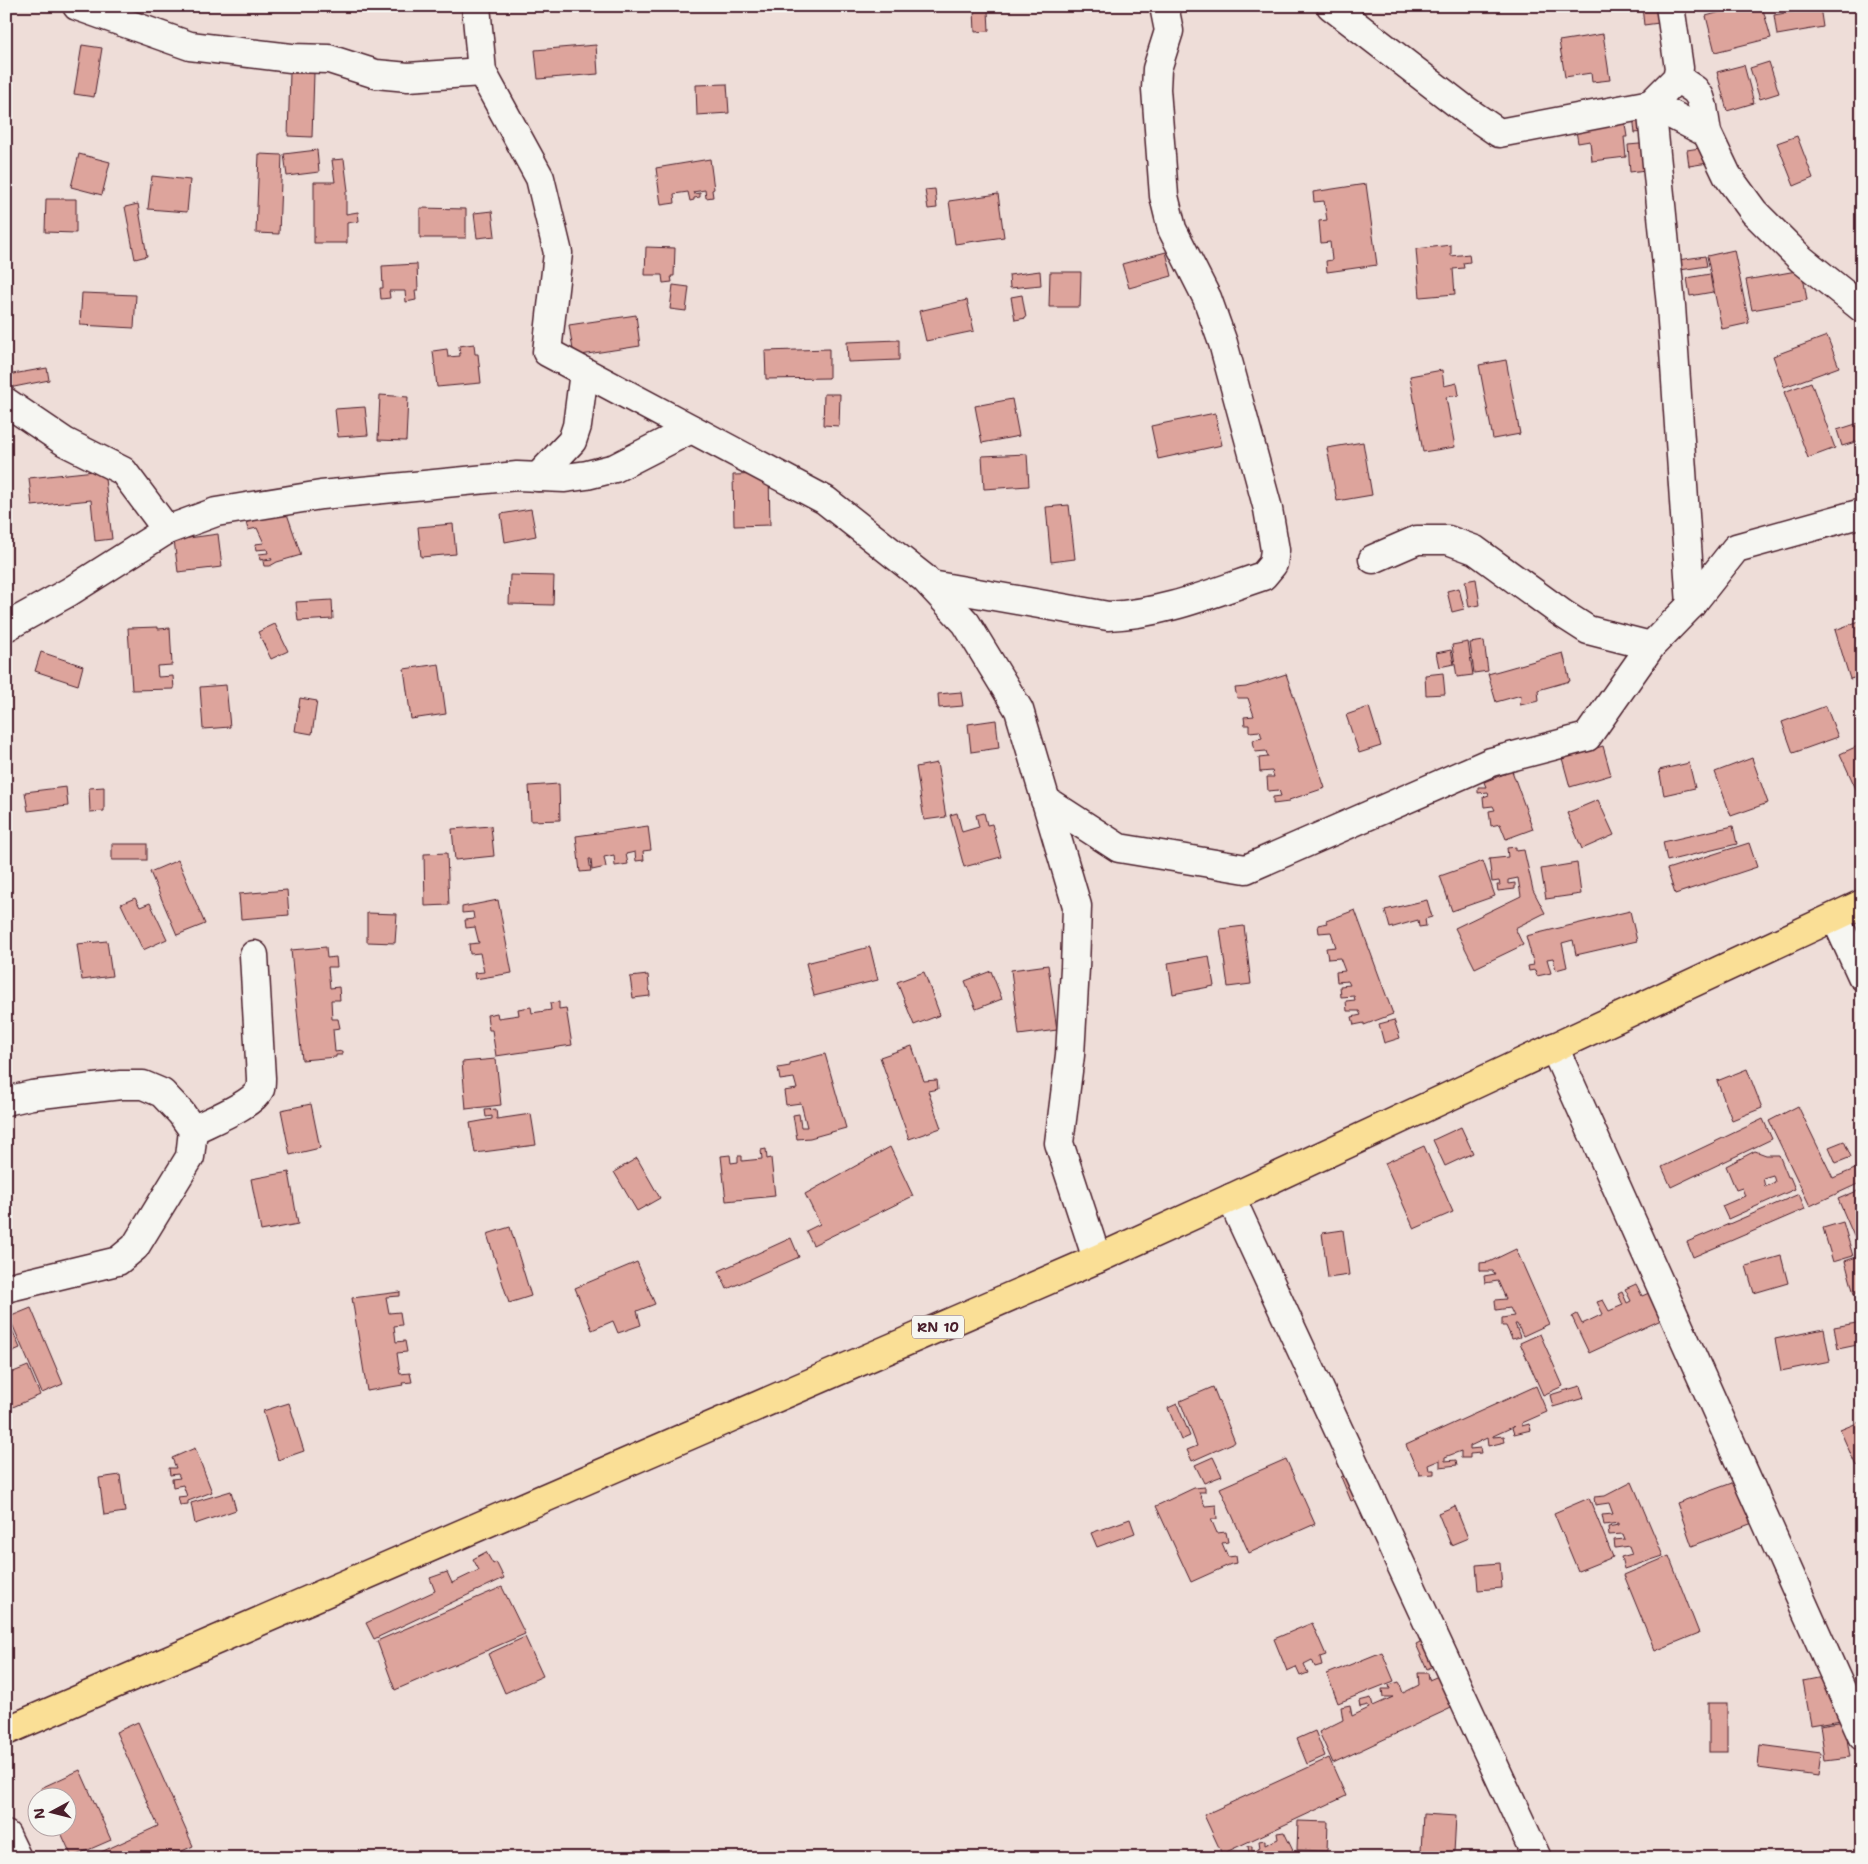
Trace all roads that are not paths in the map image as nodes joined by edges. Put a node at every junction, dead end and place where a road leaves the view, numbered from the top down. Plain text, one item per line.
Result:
1 (77, 6) edge
2 (476, 6) edge
3 (1164, 6) edge
4 (1331, 6) edge
5 (1670, 6) edge
6 (482, 72) junction
7 (1677, 78) junction
8 (1651, 104) junction
9 (1706, 133) junction
10 (1862, 308) edge
11 (584, 372) junction
12 (6, 402) edge
13 (691, 429) junction
14 (538, 477) junction
15 (1862, 513) edge
16 (167, 530) junction
17 (1374, 559) dead end
18 (931, 585) junction
19 (1691, 605) junction
20 (6, 628) edge
21 (1651, 646) junction
22 (1045, 800) junction
23 (1862, 904) edge
24 (1835, 917) junction
25 (254, 955) dead end
26 (1862, 976) edge
27 (1554, 1047) junction
28 (6, 1101) edge
29 (193, 1130) junction
30 (1231, 1198) junction
31 (1097, 1259) junction
32 (6, 1288) edge
33 (6, 1731) edge
34 (1862, 1736) edge
35 (6, 1835) edge
36 (16, 1858) edge
37 (1537, 1858) edge

1 - 6 street
2 - 6 street
3 - 18 street
4 - 8 street
5 - 7 street
6 - 11 street
7 - 8 street
7 - 9 street
8 - 9 street
8 - 19 street
9 - 10 street
11 - 13 street
11 - 14 street
12 - 16 street
13 - 14 street
13 - 18 street
14 - 16 street
15 - 19 street
16 - 20 street
17 - 21 street
18 - 22 street
19 - 21 street
21 - 22 street
22 - 31 street
23 - 24 main road, RN 10
24 - 26 street
24 - 27 main road, RN 10
25 - 29 street
27 - 30 main road, RN 10
27 - 34 street
28 - 29 street
29 - 32 street
30 - 31 main road, RN 10
30 - 37 street
31 - 33 main road, RN 10
35 - 36 street

